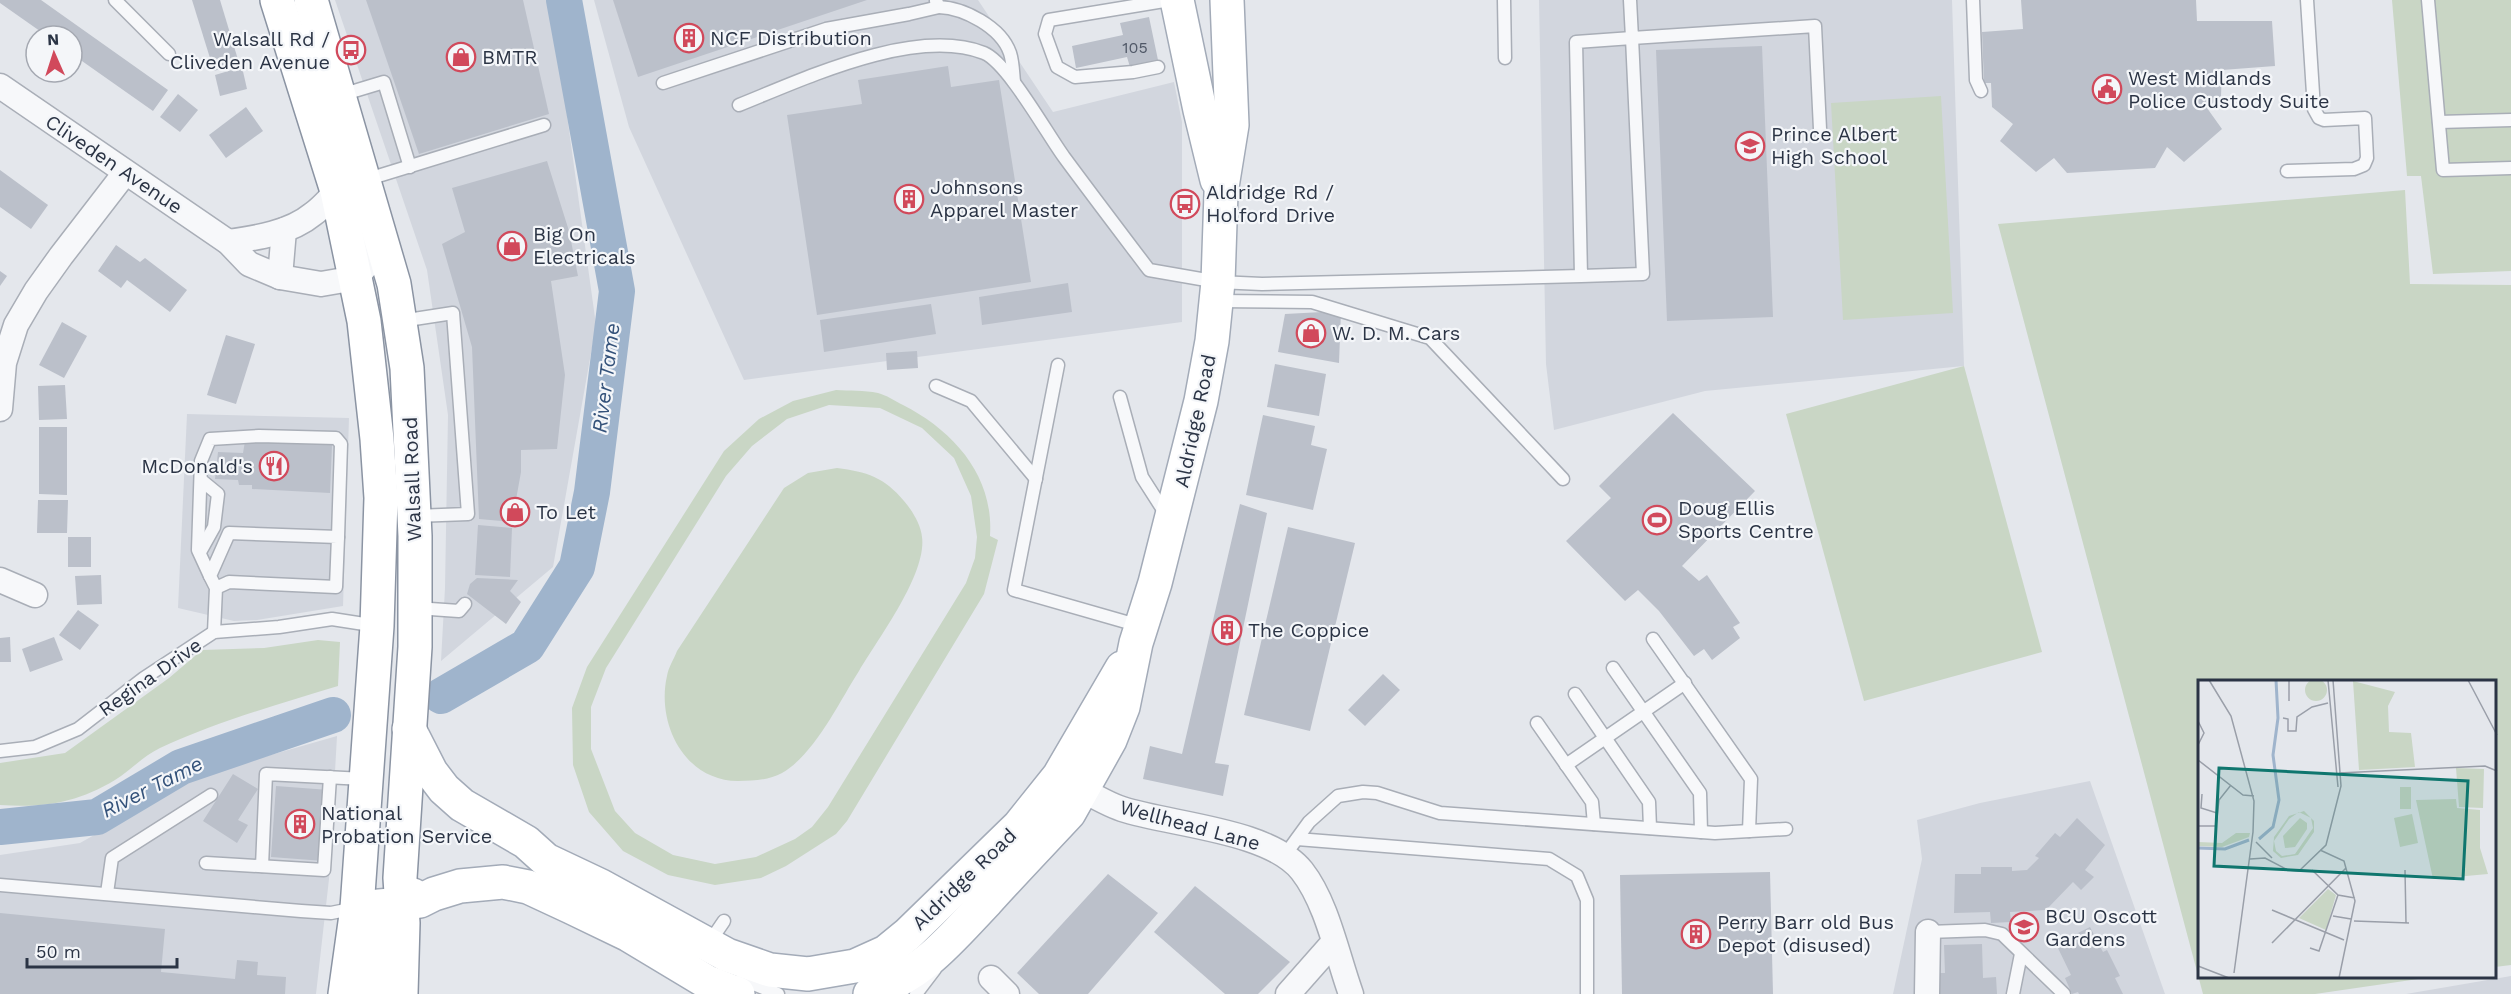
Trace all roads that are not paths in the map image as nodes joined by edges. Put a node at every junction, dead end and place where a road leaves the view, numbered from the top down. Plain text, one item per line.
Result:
1 (115, 0) edge
2 (277, 0) edge
3 (311, 0) edge
4 (1170, 0) edge
5 (1177, 0) edge
6 (1227, 0) edge
7 (1504, 0) edge
8 (1629, 0) edge
9 (1973, 0) edge
10 (2307, 0) edge
11 (2428, 0) edge
12 (937, 3) edge
13 (1632, 38) junction
14 (169, 54) dead end
15 (1505, 58) dead end
16 (331, 63) junction
17 (1158, 67) dead end
18 (1014, 82) junction
19 (663, 83) dead end
20 (0, 86) edge
21 (1981, 91) dead end
22 (340, 95) junction
23 (739, 105) dead end
24 (2511, 120) edge
25 (2439, 122) junction
26 (544, 125) dead end
27 (1820, 129) dead end
28 (410, 167) junction
29 (2511, 168) edge
30 (2287, 171) dead end
31 (125, 172) junction
32 (351, 186) junction
33 (1221, 193) junction
34 (284, 230) junction
35 (228, 242) junction
36 (1581, 276) junction
37 (280, 277) junction
38 (356, 278) junction
39 (1217, 292) junction
40 (400, 321) junction
41 (1058, 365) dead end
42 (936, 386) dead end
43 (1120, 397) dead end
44 (0, 409) edge
45 (1531, 447) dead end
46 (1036, 479) junction
47 (414, 516) junction
48 (1171, 522) junction
49 (338, 537) junction
50 (210, 576) junction
51 (0, 580) edge
52 (216, 588) junction
53 (35, 595) dead end
54 (465, 604) dead end
55 (415, 608) junction
56 (377, 626) junction
57 (214, 632) junction
58 (1139, 635) junction
59 (1653, 639) dead end
60 (1613, 668) dead end
61 (1685, 683) junction
62 (1575, 694) dead end
63 (1644, 711) junction
64 (1537, 723) dead end
65 (409, 729) junction
66 (1605, 739) junction
67 (0, 751) edge
68 (1566, 765) junction
69 (330, 777) junction
70 (365, 779) junction
71 (1071, 783) junction
72 (211, 795) dead end
73 (1594, 824) junction
74 (1650, 828) junction
75 (1786, 830) dead end
76 (1749, 831) junction
77 (1701, 832) junction
78 (1291, 847) junction
79 (546, 860) junction
80 (206, 862) dead end
81 (262, 866) junction
82 (0, 885) edge
83 (107, 893) junction
84 (411, 902) junction
85 (357, 908) junction
86 (1928, 932) joint
87 (955, 937) junction
88 (720, 940) junction
89 (1334, 943) junction
90 (2021, 954) junction
91 (862, 980) edge
92 (402, 987) edge
93 (345, 994) edge
94 (372, 994) edge
95 (738, 994) edge
96 (778, 994) edge
97 (916, 994) edge
98 (1288, 994) edge
99 (1351, 994) edge
100 (1587, 994) edge
101 (1927, 994) edge
102 (2013, 994) edge
103 (2064, 994) edge

1 - 14 lane
2 - 32 main road, Walsall Road
3 - 16 main road, Walsall Road
4 - 17 lane
5 - 33 main road, Aldridge Road
6 - 33 main road, Aldridge Road
7 - 15 lane
8 - 13 lane
9 - 21 lane
10 - 30 lane
11 - 25 lane
12 - 18 lane
12 - 19 lane
13 - 27 lane
13 - 36 lane
13 - 36 lane
16 - 22 main road, Walsall Road
16 - 38 street, Walsall Road
18 - 23 lane
18 - 39 lane
20 - 31 street, Cliveden Avenue
22 - 28 lane
22 - 32 main road, Walsall Road
24 - 25 lane
25 - 29 lane
26 - 28 lane
28 - 32 lane
31 - 35 street, Cliveden Avenue
31 - 44 street
32 - 34 street
32 - 38 main road, Walsall Road
32 - 40 main road, Walsall Road
33 - 39 main road, Aldridge Road
34 - 35 street
34 - 37 street
35 - 37 street, Cliveden Avenue
36 - 39 lane
37 - 38 street, Cliveden Avenue
38 - 56 main road, Walsall Road
39 - 45 lane
39 - 48 main road, Aldridge Road
40 - 47 main road, Walsall Road
40 - 47 lane
41 - 46 lane
42 - 46 lane
43 - 48 lane
46 - 58 lane
47 - 55 main road, Walsall Road
48 - 58 main road, Aldridge Road
49 - 50 lane
49 - 50 lane
49 - 52 lane
50 - 52 lane
51 - 53 street
52 - 57 lane
54 - 55 lane
55 - 65 main road, Walsall Road
56 - 57 lane, Regina Drive
56 - 70 main road, Walsall Road
57 - 67 lane, Regina Drive
58 - 71 main road, Aldridge Road
59 - 61 lane
60 - 63 lane
61 - 63 lane
61 - 76 lane
62 - 66 lane
63 - 66 lane
63 - 77 lane
64 - 68 lane
65 - 79 main road
65 - 84 main road, Walsall Road
66 - 68 lane
66 - 74 lane
68 - 73 lane
69 - 70 lane
69 - 81 lane
69 - 81 lane
70 - 85 main road, Walsall Road
71 - 78 street, Wellhead Lane
71 - 87 main road, Aldridge Road
71 - 91 main road, Aldridge Road
72 - 83 lane
73 - 74 lane
73 - 78 lane
74 - 77 lane
75 - 76 lane
76 - 77 lane
78 - 89 street, Wellhead Lane
78 - 100 lane
79 - 84 main road
79 - 88 main road
80 - 81 lane
82 - 83 lane
83 - 85 lane
84 - 85 main road
84 - 92 main road, Walsall Road
84 - 94 main road
84 - 95 main road
85 - 93 main road, Walsall Road
86 - 90 lane
86 - 101 street
87 - 91 main road, Aldridge Road
87 - 97 lane
88 - 91 main road
88 - 96 lane
89 - 98 street
89 - 99 street, Wellhead Lane
90 - 102 lane
90 - 103 lane

